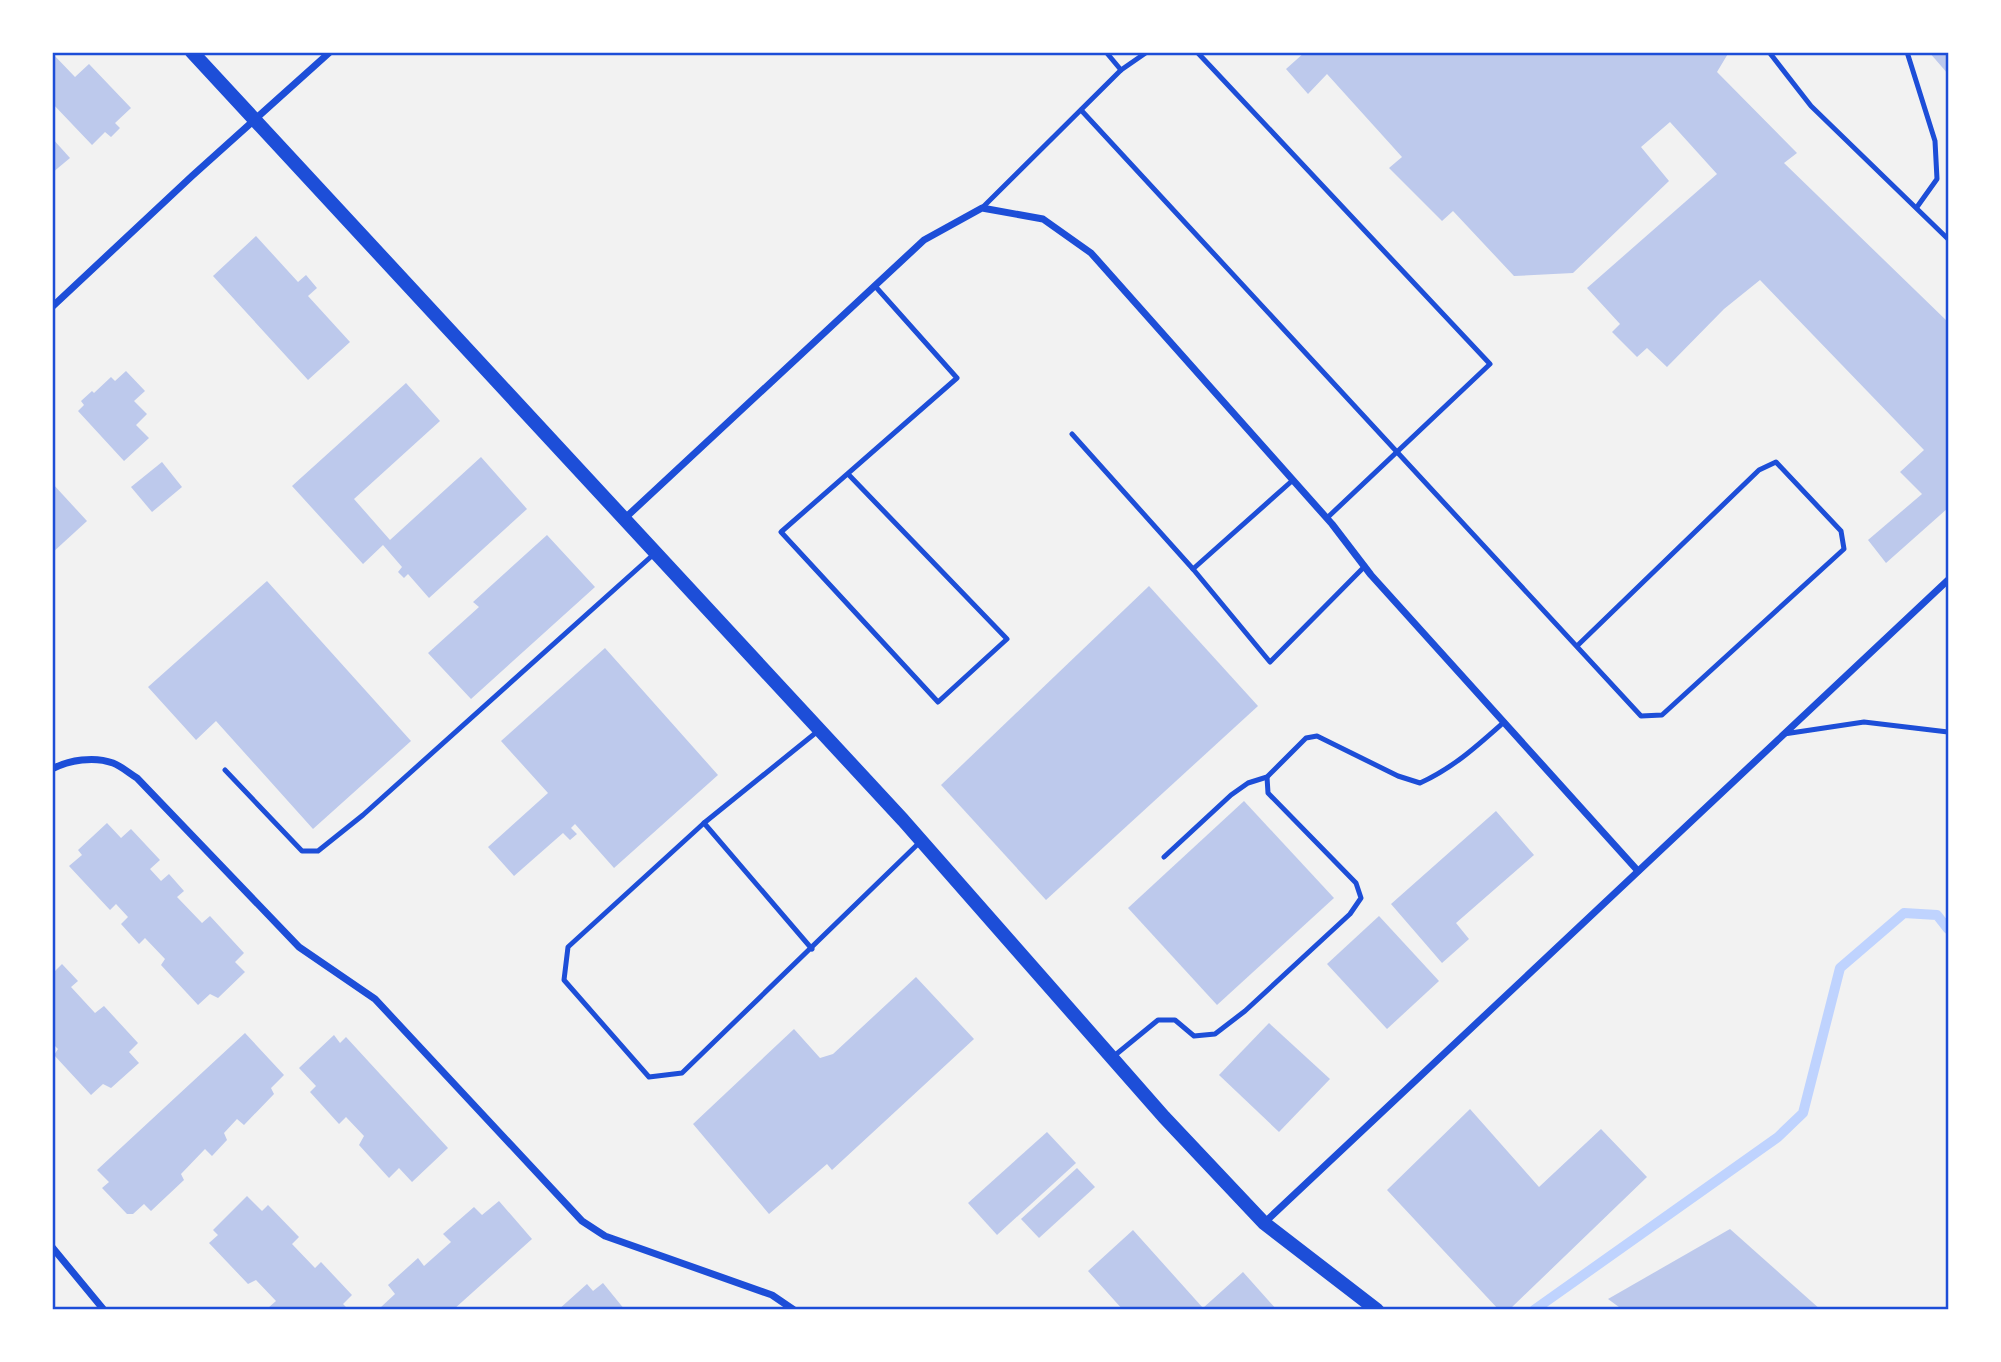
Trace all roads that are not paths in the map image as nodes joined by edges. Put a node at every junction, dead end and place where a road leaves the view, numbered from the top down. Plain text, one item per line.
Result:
1 (192, 52) edge
2 (330, 52) edge
3 (1106, 52) edge
4 (1147, 52) edge
5 (1197, 52) edge
6 (1769, 52) edge
7 (1907, 52) edge
8 (1121, 71) junction
9 (1081, 110) junction
10 (254, 120) junction
11 (1917, 207) junction
12 (982, 208) junction
13 (1948, 239) edge
14 (875, 286) junction
15 (52, 307) edge
16 (1072, 435) dead end
17 (1397, 452) junction
18 (848, 474) junction
19 (1293, 480) junction
20 (1327, 518) junction
21 (623, 520) junction
22 (654, 554) junction
23 (1365, 566) junction
24 (1193, 569) junction
25 (1948, 580) edge
26 (1577, 646) junction
27 (1504, 722) junction
28 (819, 730) junction
29 (1948, 732) edge
30 (1784, 734) junction
31 (52, 769) edge
32 (225, 770) dead end
33 (1267, 777) junction
34 (704, 823) junction
35 (921, 841) junction
36 (1164, 857) dead end
37 (1638, 871) junction
38 (812, 949) junction
39 (1112, 1058) junction
40 (1264, 1223) junction
41 (52, 1247) edge
42 (104, 1310) edge
43 (794, 1310) edge
44 (1377, 1310) edge

1 - 10 main road
2 - 10 street
3 - 8 lane
4 - 8 lane
5 - 17 lane
6 - 11 lane
7 - 11 lane
8 - 9 lane
9 - 12 lane
9 - 17 lane
10 - 15 street
10 - 21 main road
11 - 13 lane
12 - 14 street
12 - 19 street
14 - 18 lane
14 - 21 street
16 - 24 lane
17 - 20 lane
17 - 26 lane
18 - 18 lane
19 - 20 street
19 - 24 lane
20 - 23 street
21 - 22 main road
22 - 28 main road
22 - 32 lane
23 - 24 lane
23 - 27 street
25 - 30 street
26 - 26 lane
27 - 33 lane
27 - 37 street
28 - 34 lane
28 - 35 main road
29 - 30 lane
30 - 37 street
31 - 43 street
33 - 36 lane
33 - 39 lane
34 - 38 lane
34 - 38 lane
35 - 38 lane
35 - 39 main road
37 - 40 street
39 - 40 main road
40 - 44 main road
41 - 42 street

